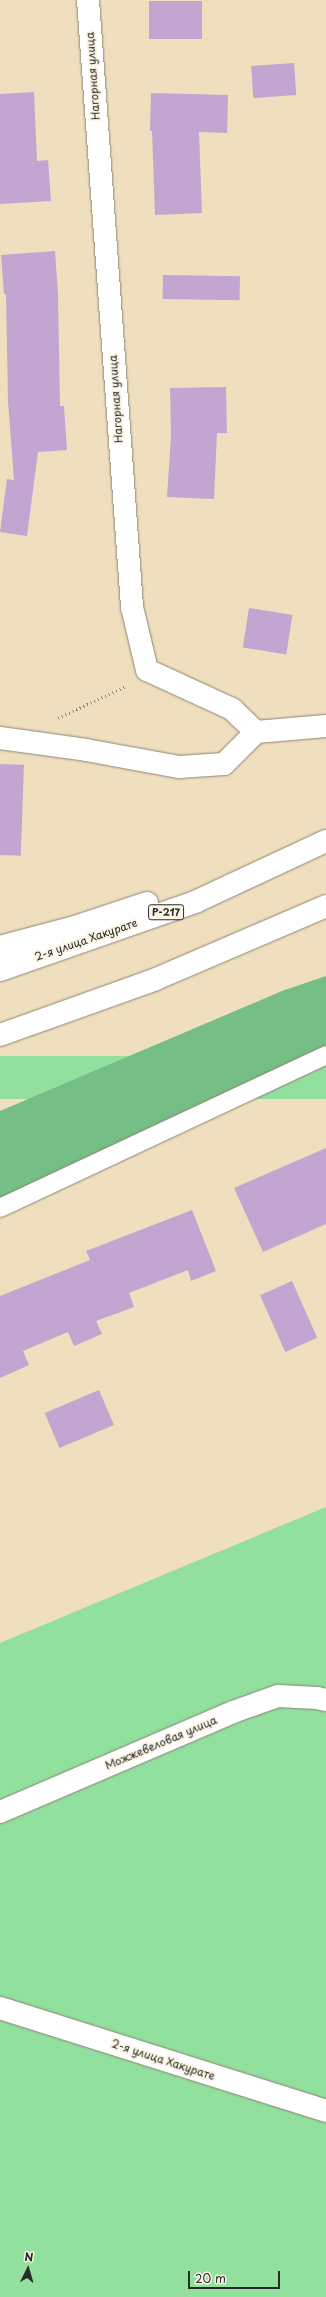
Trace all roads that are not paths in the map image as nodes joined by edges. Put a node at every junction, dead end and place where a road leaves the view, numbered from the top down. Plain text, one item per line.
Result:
1 (88, 0) edge
2 (326, 726) edge
3 (256, 732) junction
4 (0, 738) edge
5 (326, 841) edge
6 (295, 855) junction
7 (326, 906) edge
8 (0, 947) edge
9 (0, 970) edge
10 (0, 1036) edge
11 (326, 1054) edge
12 (0, 1208) edge
13 (326, 1700) edge
14 (0, 1812) edge
15 (0, 2008) edge
16 (326, 2111) edge

1 - 3 street, Нагорная улица
2 - 3 street
3 - 4 street
5 - 6 street, 2-я улица Хакурате / Р-217
6 - 8 street
6 - 9 street, 2-я улица Хакурате / Р-217
7 - 10 street
11 - 12 lane
13 - 14 street, Можжевеловая улица
15 - 16 street, 2-я улица Хакурате

